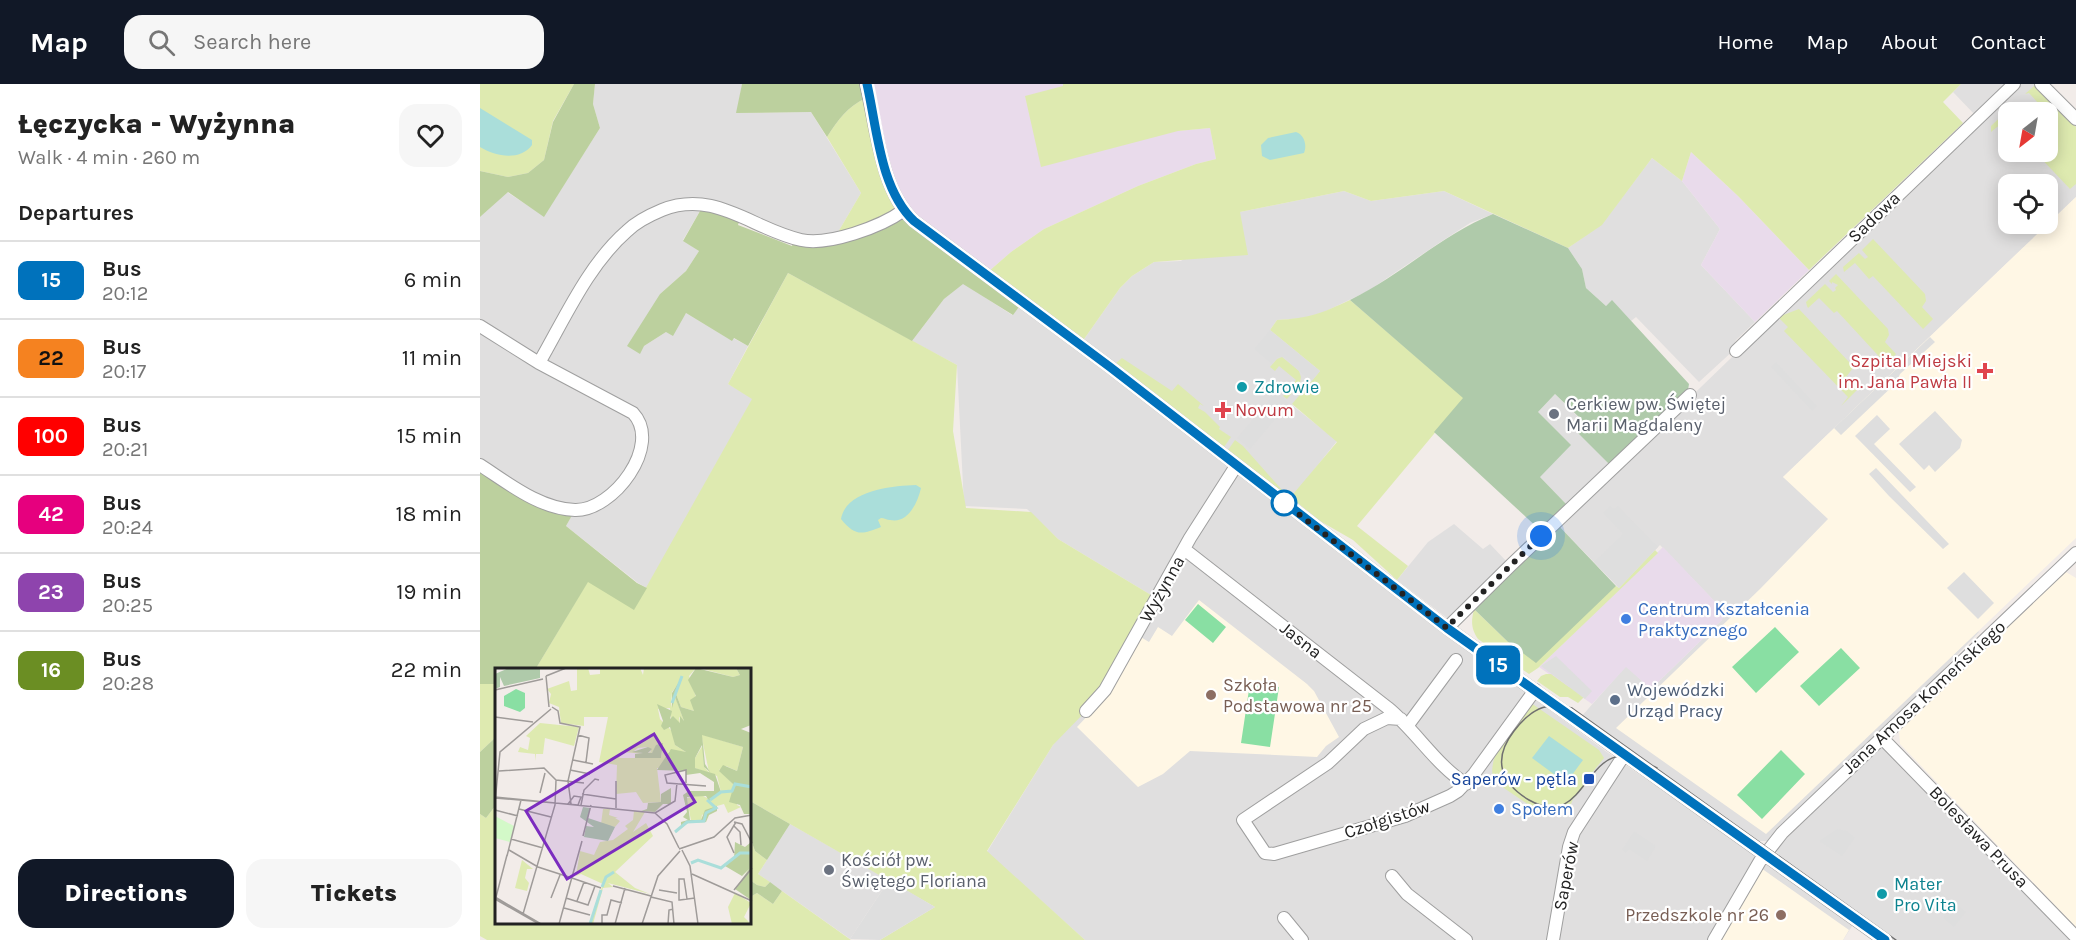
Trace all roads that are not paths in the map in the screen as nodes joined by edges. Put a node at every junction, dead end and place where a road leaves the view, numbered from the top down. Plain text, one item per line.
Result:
1 (867, 84) edge
2 (2014, 84) edge
3 (2041, 84) edge
4 (2076, 119) edge
5 (904, 210) junction
6 (480, 326) edge
7 (1737, 351) dead end
8 (539, 363) junction
9 (1690, 395) dead end
10 (480, 465) edge
11 (1236, 466) junction
12 (1184, 549) junction
13 (2076, 553) edge
14 (1447, 628) junction
15 (1456, 660) dead end
16 (1535, 690) junction
17 (1086, 711) dead end
18 (1404, 722) junction
19 (1882, 738) junction
20 (1624, 754) junction
21 (1466, 784) junction
22 (1765, 855) junction
23 (1392, 876) dead end
24 (1284, 918) dead end
25 (2076, 937) edge
26 (1302, 940) edge
27 (1466, 940) edge
28 (1553, 940) edge
29 (1714, 940) edge
30 (1884, 940) edge

1 - 5 street
2 - 7 street, Sadowa
3 - 4 street
5 - 8 street
5 - 11 street
6 - 8 street
8 - 10 street
9 - 14 street
11 - 12 street, Wyżynna
11 - 14 street
12 - 17 street, Wyżynna
12 - 18 street, Jasna
13 - 19 street, Jana Amosa Komeńskiego
14 - 16 street
15 - 18 street
16 - 20 street
16 - 21 street, Czołgistów
18 - 21 street, Jasna
18 - 21 street, Czołgistów
19 - 22 street, Jana Amosa Komeńskiego
19 - 25 street, Bolesława Prusa
20 - 22 street
20 - 28 street, Saperów
22 - 29 street, Jana Amosa Komeńskiego
22 - 30 street
23 - 27 street
24 - 26 street

